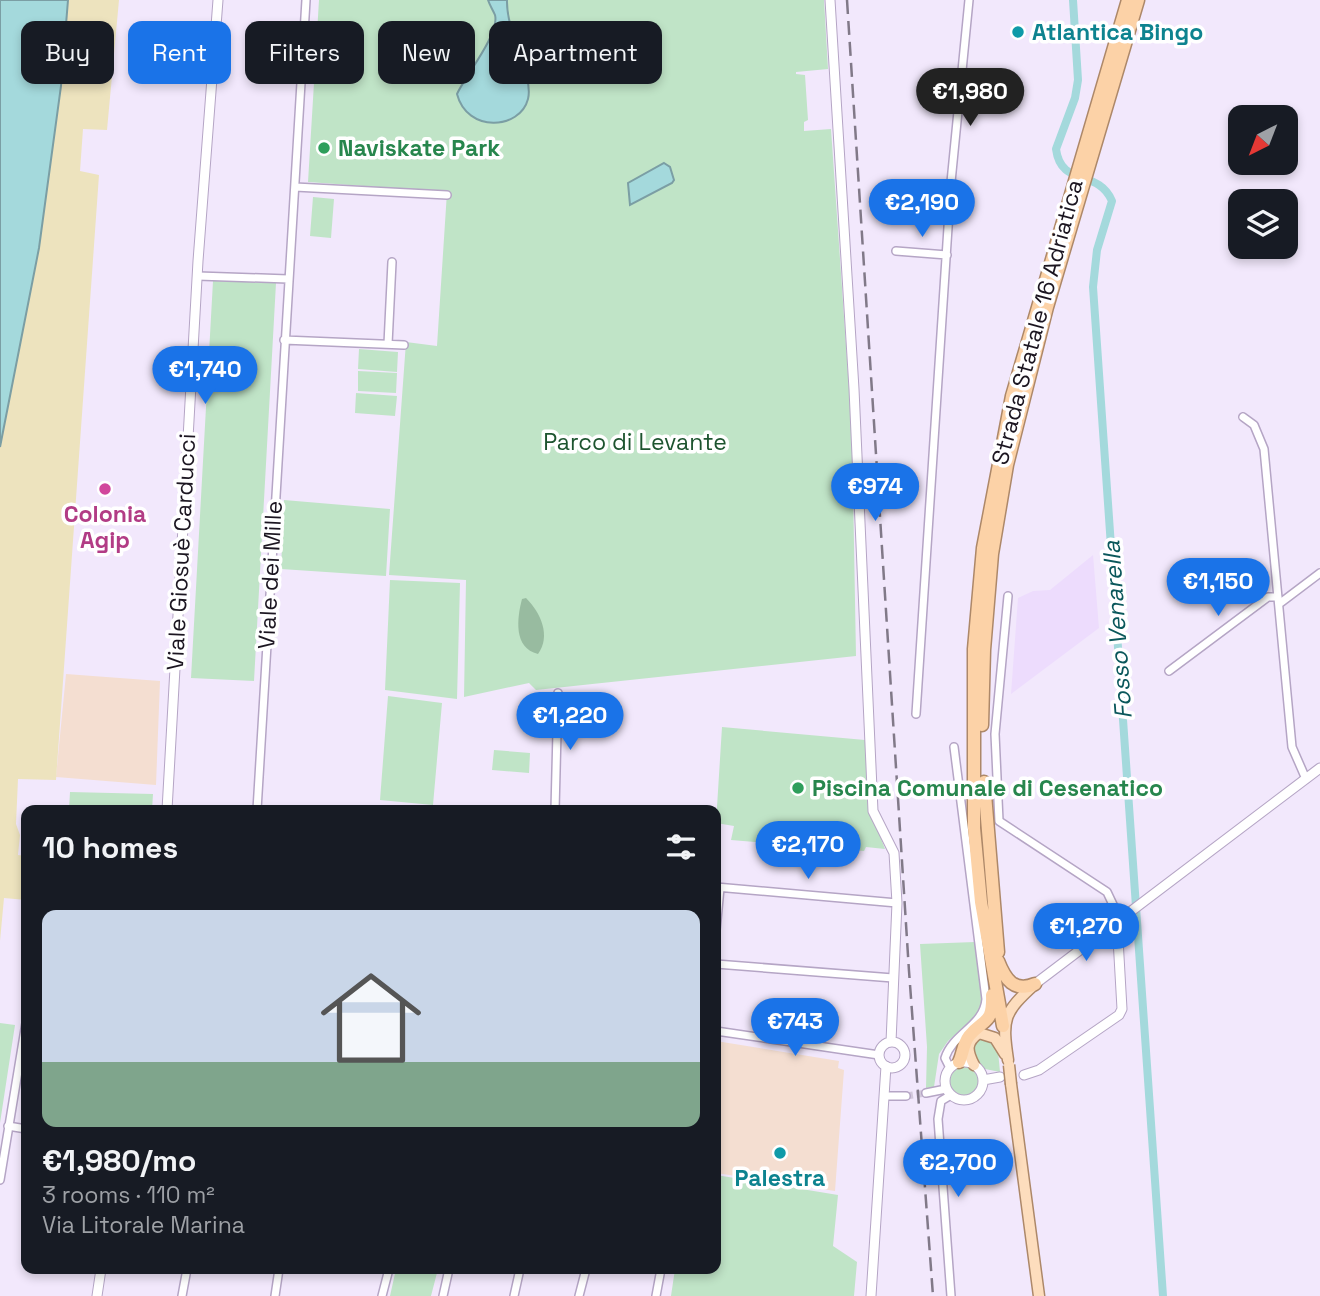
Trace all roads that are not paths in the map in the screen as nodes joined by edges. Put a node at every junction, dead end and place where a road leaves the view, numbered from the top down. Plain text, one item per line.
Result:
1 (218, 0) edge
2 (306, 0) edge
3 (831, 0) edge
4 (969, 0) edge
5 (1128, 0) edge
6 (1138, 0) edge
7 (1084, 166) junction
8 (295, 187) junction
9 (447, 195) dead end
10 (896, 251) dead end
11 (947, 255) junction
12 (392, 262) dead end
13 (198, 276) junction
14 (288, 279) junction
15 (284, 340) junction
16 (388, 344) junction
17 (404, 345) dead end
18 (1243, 417) dead end
19 (1320, 573) edge
20 (1008, 596) dead end
21 (1278, 600) junction
22 (1170, 671) dead end
23 (558, 693) dead end
24 (916, 714) dead end
25 (954, 747) dead end
26 (1320, 768) edge
27 (1306, 779) junction
28 (167, 805) edge
29 (257, 805) edge
30 (555, 805) edge
31 (721, 887) edge
32 (897, 903) junction
33 (1118, 920) junction
34 (994, 957) junction
35 (721, 964) edge
36 (893, 978) junction
37 (1035, 984) junction
38 (1003, 1026) junction
39 (721, 1032) edge
40 (891, 1042) junction
41 (21, 1052) edge
42 (879, 1055) junction
43 (1008, 1063) junction
44 (954, 1065) junction
45 (974, 1065) junction
46 (889, 1067) junction
47 (1024, 1074) dead end
48 (1000, 1077) dead end
49 (983, 1080) junction
50 (949, 1092) junction
51 (926, 1093) tunnel mouth
52 (906, 1096) tunnel mouth
53 (888, 1097) junction
54 (8, 1126) junction
55 (21, 1128) edge
56 (881, 1136) junction
57 (0, 1180) edge
58 (100, 1274) edge
59 (186, 1274) edge
60 (278, 1274) edge
61 (388, 1274) edge
62 (448, 1274) edge
63 (519, 1274) edge
64 (585, 1274) edge
65 (660, 1274) edge
66 (1039, 1295) edge
67 (97, 1296) edge
68 (182, 1296) edge
69 (275, 1296) edge
70 (382, 1296) edge
71 (443, 1296) edge
72 (513, 1296) edge
73 (579, 1296) edge
74 (656, 1296) edge
75 (871, 1296) edge
76 (951, 1296) edge

1 - 13 street, Viale Giosuè Carducci
2 - 8 street, Viale dei Mille
3 - 32 street
4 - 11 street
5 - 7 highway, Strada Statale 16 Adriatica
6 - 7 highway, Strada Statale 16 Adriatica
7 - 34 highway, Strada Statale 16 Adriatica
8 - 9 street
8 - 14 street, Viale dei Mille
10 - 11 street
11 - 24 street
12 - 16 street
13 - 14 street
13 - 28 street, Viale Giosuè Carducci
14 - 15 street, Viale dei Mille
15 - 16 street
15 - 29 street, Viale dei Mille
16 - 17 street
18 - 21 street
19 - 21 street
20 - 33 street
21 - 22 street
21 - 27 street
23 - 30 street
25 - 44 street
26 - 27 street
27 - 33 street
31 - 32 street
32 - 36 street
33 - 37 street
33 - 47 street
34 - 37 highway
34 - 38 highway, Strada Statale 16 Adriatica
34 - 44 highway
35 - 36 street
36 - 40 street
37 - 38 main road
38 - 43 main road, Strada Statale 16 Adriatica
39 - 42 street
40 - 42 street
40 - 46 street
41 - 54 street
42 - 46 street
43 - 45 main road
43 - 66 main road, Strada Statale 16 Adriatica, bridge
44 - 45 street
44 - 50 street
45 - 49 street
46 - 53 street
46 - 56 street
48 - 49 street
49 - 50 street
50 - 51 street
50 - 76 street
52 - 53 street
53 - 56 street
54 - 55 street
54 - 57 street
56 - 75 street
58 - 67 street
59 - 68 street
60 - 69 street
61 - 70 street
62 - 71 street
63 - 72 street
64 - 73 street
65 - 74 street

